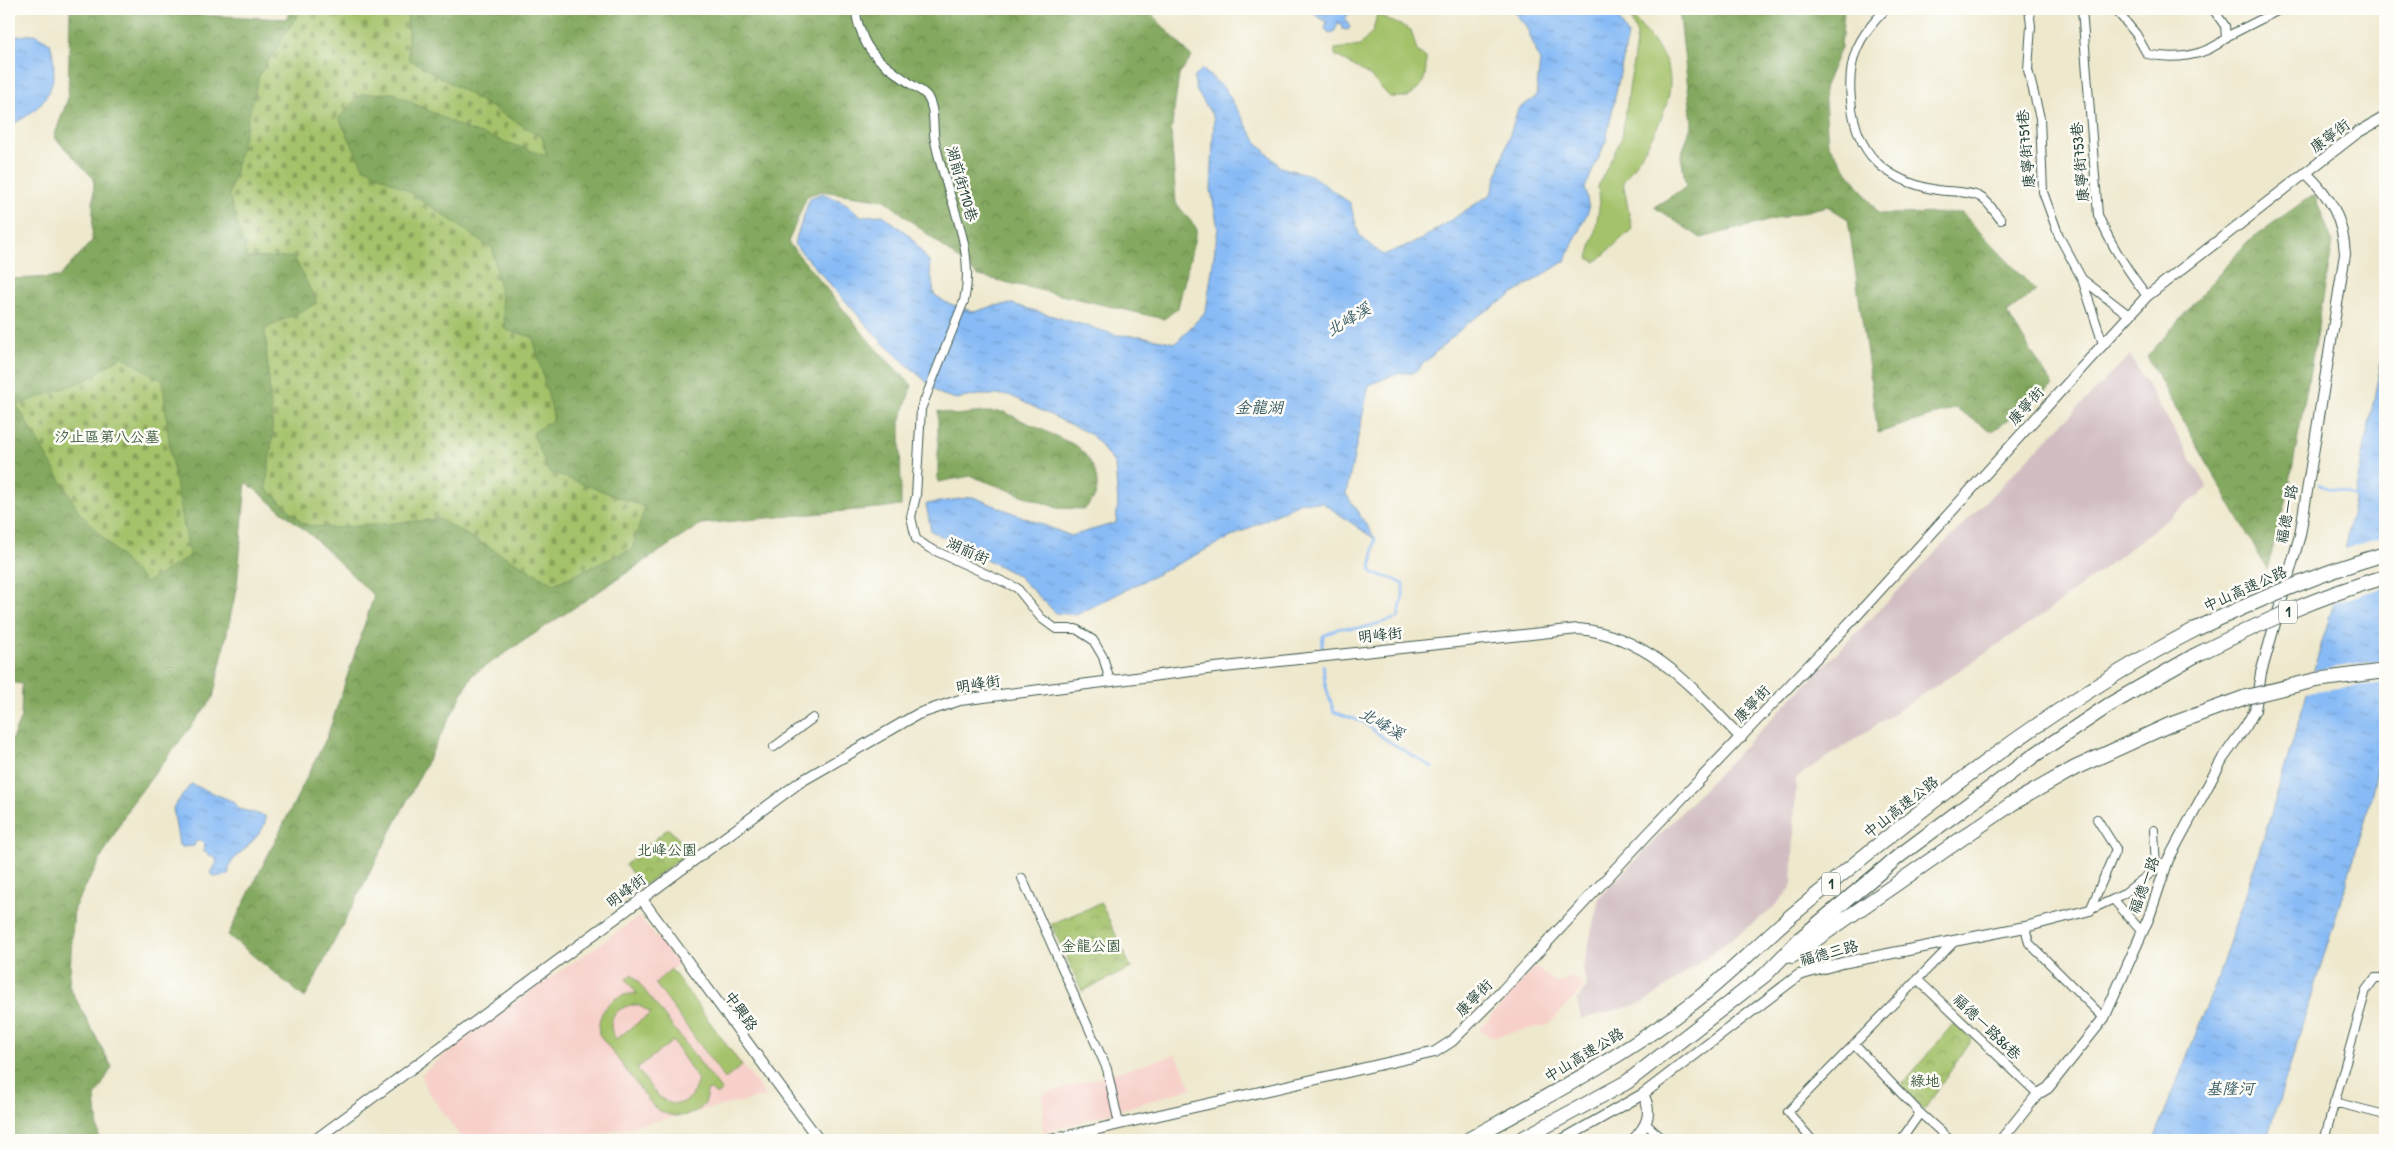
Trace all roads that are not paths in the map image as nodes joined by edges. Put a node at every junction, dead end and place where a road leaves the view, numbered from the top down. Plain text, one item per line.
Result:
1 (856, 9) edge
2 (1886, 9) edge
3 (2029, 9) edge
4 (2091, 9) edge
5 (2115, 9) edge
6 (2213, 9) edge
7 (2281, 9) edge
8 (2082, 10) edge
9 (2226, 37) junction
10 (2385, 117) edge
11 (2306, 173) junction
12 (2002, 220) dead end
13 (2082, 279) junction
14 (2147, 296) junction
15 (2130, 316) junction
16 (2103, 344) junction
17 (928, 392) joint
18 (2385, 554) edge
19 (2385, 577) edge
20 (2385, 671) edge
21 (1110, 681) junction
22 (813, 718) dead end
23 (1741, 738) junction
24 (774, 747) dead end
25 (2097, 819) dead end
26 (2154, 830) dead end
27 (2168, 860) junction
28 (2156, 868) junction
29 (1022, 878) dead end
30 (641, 898) junction
31 (2114, 900) junction
32 (2090, 910) junction
33 (2025, 927) junction
34 (2142, 932) junction
35 (1957, 940) junction
36 (1765, 975) junction
37 (2385, 978) edge
38 (1918, 980) junction
39 (2104, 1018) junction
40 (1854, 1044) junction
41 (1642, 1094) junction
42 (2038, 1094) junction
43 (2334, 1102) junction
44 (1920, 1113) junction
45 (2385, 1115) edge
46 (1119, 1124) junction
47 (1646, 1124) junction
48 (315, 1140) edge
49 (819, 1140) edge
50 (1050, 1140) edge
51 (1468, 1140) edge
52 (1520, 1140) edge
53 (1562, 1140) edge
54 (1633, 1140) edge
55 (1664, 1140) edge
56 (1812, 1140) edge
57 (1901, 1140) edge
58 (1950, 1140) edge
59 (2001, 1140) edge
60 (2324, 1140) edge

1 - 17 street, 湖前街110巷
2 - 12 street
3 - 13 street, 康寧街751巷
4 - 8 street
5 - 9 street
6 - 9 street
7 - 9 street
8 - 14 street, 康寧街753巷
10 - 11 street, 康寧街
11 - 14 street, 康寧街
11 - 27 street, 福德一路
13 - 15 street, 康寧街751巷
13 - 16 street, 康寧街751巷
14 - 15 street, 康寧街
15 - 16 street, 康寧街
16 - 23 street, 康寧街
17 - 21 street, 湖前街
18 - 51 highway, 中山高速公路 / 1, bridge
19 - 36 highway, 1, bridge
20 - 36 highway, bridge
21 - 23 street, 明峰街
21 - 30 street, 明峰街
22 - 24 street
23 - 46 street, 康寧街
25 - 32 street
26 - 28 street
27 - 28 street
27 - 34 street, 福德一路
28 - 31 street
29 - 46 street
30 - 48 street, 明峰街
30 - 49 street, 中興路
31 - 32 street
31 - 34 street, 福德一路
32 - 33 street, 福德三路
33 - 35 street, 福德三路
33 - 39 street
34 - 39 street, 福德一路
35 - 38 street
35 - 41 street, 福德三路
36 - 52 highway, 1
37 - 43 street
38 - 40 street
38 - 42 street, 福德一路86巷
39 - 42 street, 福德一路
40 - 44 street
40 - 56 street
41 - 47 street
41 - 53 street, 福德三路
42 - 59 street, 福德一路
43 - 45 street
43 - 60 street
44 - 57 street
44 - 58 street
46 - 50 street, 康寧街
47 - 54 street
47 - 55 street

